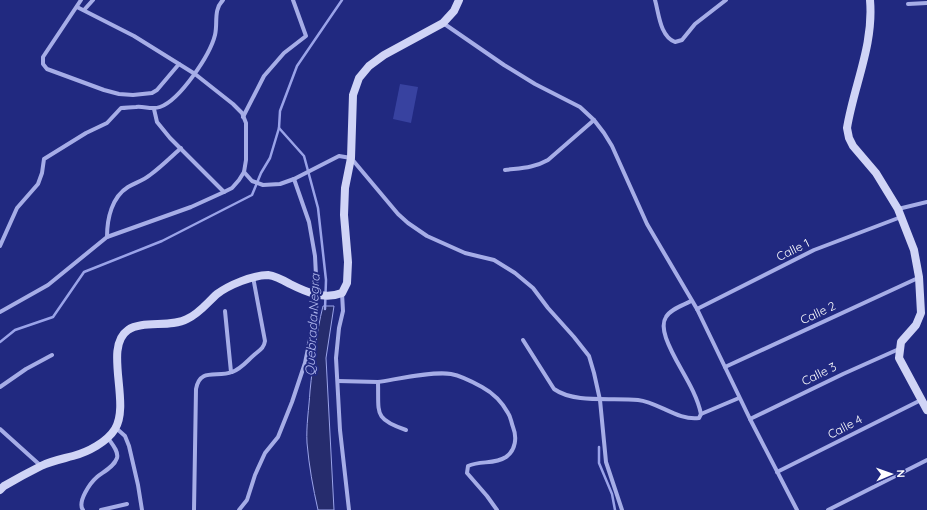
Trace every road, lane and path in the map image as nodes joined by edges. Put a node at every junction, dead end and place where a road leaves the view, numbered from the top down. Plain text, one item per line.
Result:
1 (80, 0) edge
2 (93, 0) edge
3 (223, 0) edge
4 (293, 0) edge
5 (459, 0) edge
6 (655, 0) edge
7 (726, 0) edge
8 (870, 0) edge
9 (927, 3) edge
10 (908, 4) dead end
11 (77, 7) junction
12 (84, 10) junction
13 (443, 23) junction
14 (179, 64) junction
15 (195, 74) junction
16 (154, 109) junction
17 (243, 117) junction
18 (594, 120) junction
19 (181, 148) junction
20 (351, 158) junction
21 (505, 170) dead end
22 (244, 172) junction
23 (294, 179) junction
24 (224, 192) junction
25 (927, 202) edge
26 (898, 208) junction
27 (901, 217) junction
28 (107, 237) junction
29 (0, 246) edge
30 (253, 277) junction
31 (920, 277) junction
32 (338, 294) junction
33 (320, 296) junction
34 (691, 301) junction
35 (697, 310) junction
36 (225, 311) dead end
37 (0, 312) edge
38 (522, 340) dead end
39 (899, 349) junction
40 (52, 355) dead end
41 (724, 367) junction
42 (231, 372) junction
43 (338, 381) junction
44 (378, 382) junction
45 (0, 387) edge
46 (739, 398) junction
47 (600, 400) junction
48 (922, 400) junction
49 (927, 410) edge
50 (701, 414) junction
51 (750, 420) junction
52 (116, 428) junction
53 (0, 429) edge
54 (406, 430) dead end
55 (108, 438) junction
56 (927, 460) edge
57 (41, 466) junction
58 (777, 472) junction
59 (0, 490) edge
60 (127, 504) dead end
61 (83, 510) edge
62 (101, 510) edge
63 (142, 510) edge
64 (194, 510) edge
65 (239, 510) edge
66 (349, 510) edge
67 (497, 510) edge
68 (622, 510) edge
69 (797, 510) edge
70 (828, 510) edge

1 - 11 street
2 - 12 street
3 - 15 street
4 - 17 street
5 - 13 main road
6 - 7 street
8 - 26 main road
9 - 10 street
11 - 12 street
11 - 14 street
12 - 14 street
13 - 18 street
13 - 20 main road
14 - 15 street
15 - 16 street
15 - 17 street
16 - 19 street
16 - 29 street
17 - 22 street
18 - 21 street
18 - 34 street
19 - 24 street
19 - 28 street
20 - 23 street
20 - 32 main road
20 - 47 street
22 - 23 street
22 - 24 street
23 - 33 street
24 - 28 street
25 - 26 street
26 - 27 main road
27 - 31 main road
27 - 35 street, Calle 1
28 - 37 street
30 - 33 main road
30 - 42 street
30 - 52 main road
31 - 39 main road
31 - 41 street, Calle 2
32 - 33 main road
32 - 43 street
33 - 65 street
34 - 35 street
34 - 50 street
35 - 41 street
36 - 42 street
38 - 47 street
39 - 48 main road
39 - 51 street, Calle 3
40 - 45 street
41 - 46 street
42 - 64 street
43 - 44 street
43 - 66 street
44 - 54 street
44 - 67 street
46 - 50 street
46 - 51 street
47 - 50 street
47 - 68 street
48 - 49 main road
48 - 58 street, Calle 4
51 - 58 street
52 - 55 main road
52 - 63 street
53 - 57 street
55 - 57 main road
55 - 61 street
56 - 70 street
57 - 59 main road
58 - 69 street
60 - 62 street

